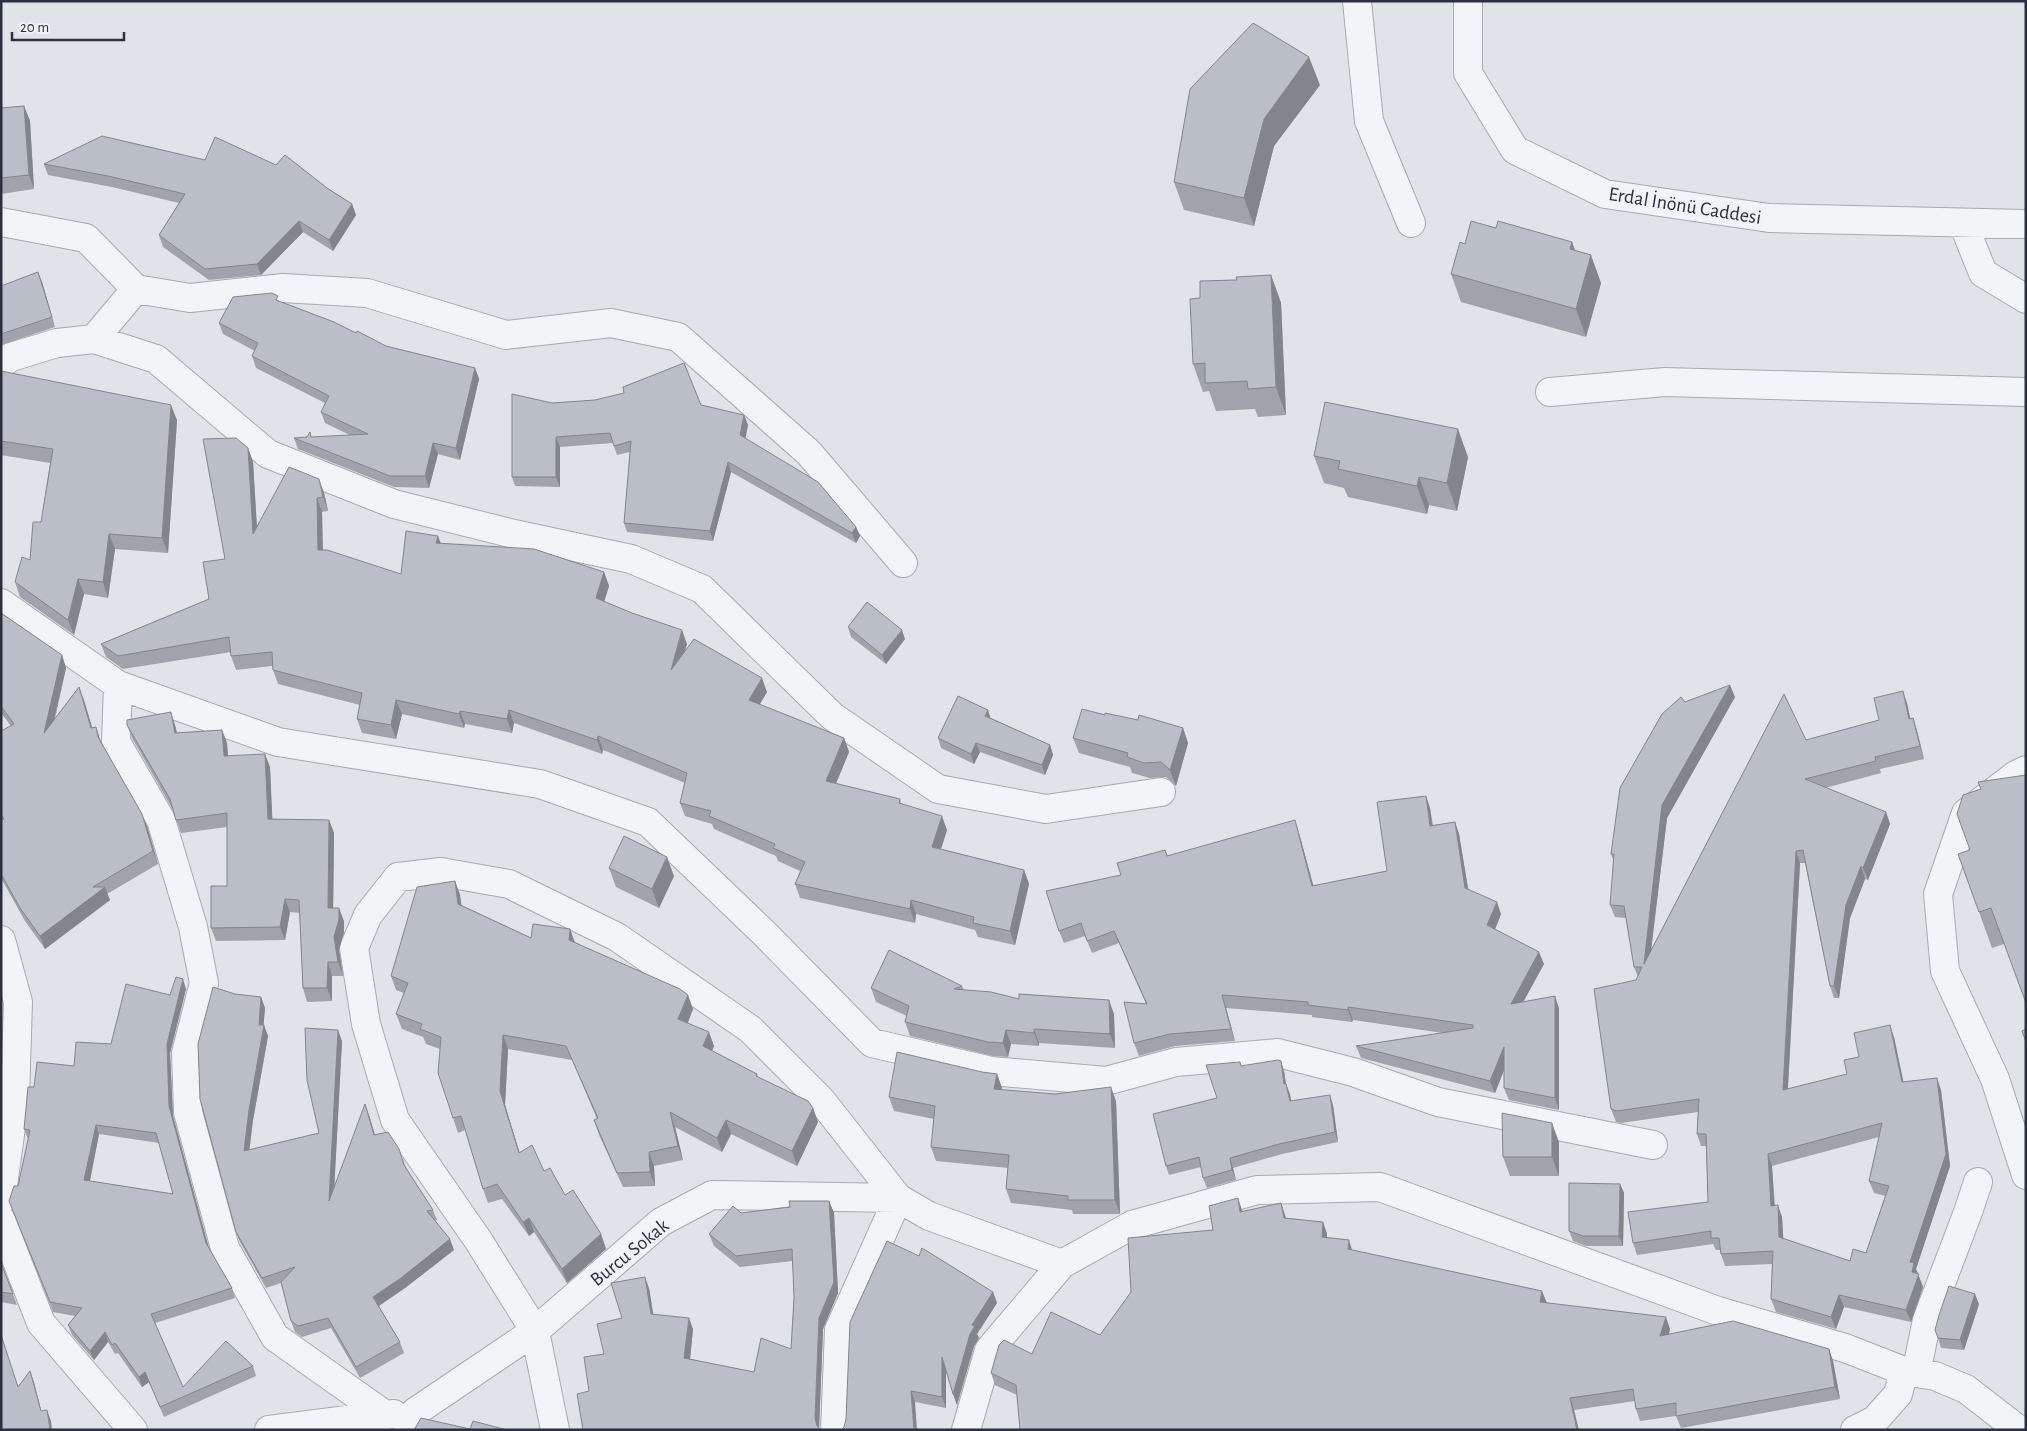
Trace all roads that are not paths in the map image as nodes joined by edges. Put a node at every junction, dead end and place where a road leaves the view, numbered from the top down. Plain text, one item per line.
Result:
1 (1357, 1) edge
2 (1468, 1) edge
3 (1, 222) edge
4 (1412, 223) dead end
5 (1963, 223) junction
6 (2026, 224) edge
7 (136, 289) junction
8 (2026, 298) edge
9 (94, 339) junction
10 (1, 364) edge
11 (1550, 392) dead end
12 (2026, 392) edge
13 (903, 563) dead end
14 (1, 603) edge
15 (118, 685) junction
16 (2026, 770) edge
17 (1161, 792) dead end
18 (1, 940) edge
19 (1652, 1145) dead end
20 (2026, 1175) edge
21 (1978, 1182) dead end
22 (898, 1198) junction
23 (1, 1200) edge
24 (1, 1220) edge
25 (1062, 1264) junction
26 (535, 1331) junction
27 (1910, 1372) junction
28 (385, 1415) junction
29 (412, 1421) edge
30 (133, 1430) edge
31 (269, 1430) edge
32 (556, 1430) edge
33 (835, 1430) edge
34 (966, 1430) edge
35 (1856, 1430) edge
36 (2019, 1430) edge

1 - 4 street
2 - 5 street, Erdal İnönü Caddesi
3 - 7 street
5 - 6 street, Erdal İnönü Caddesi
5 - 8 street
7 - 9 street
7 - 13 street
9 - 10 street
9 - 17 street
11 - 12 street
14 - 15 street
15 - 19 street
15 - 28 street
16 - 20 street
18 - 23 street
21 - 27 street
22 - 25 street
22 - 26 street, Burcu Sokak
22 - 26 street
22 - 33 street
24 - 30 street
25 - 27 street
25 - 34 street
26 - 29 street, Burcu Sokak
26 - 32 street
27 - 35 street
27 - 36 street
28 - 29 street
28 - 31 street

